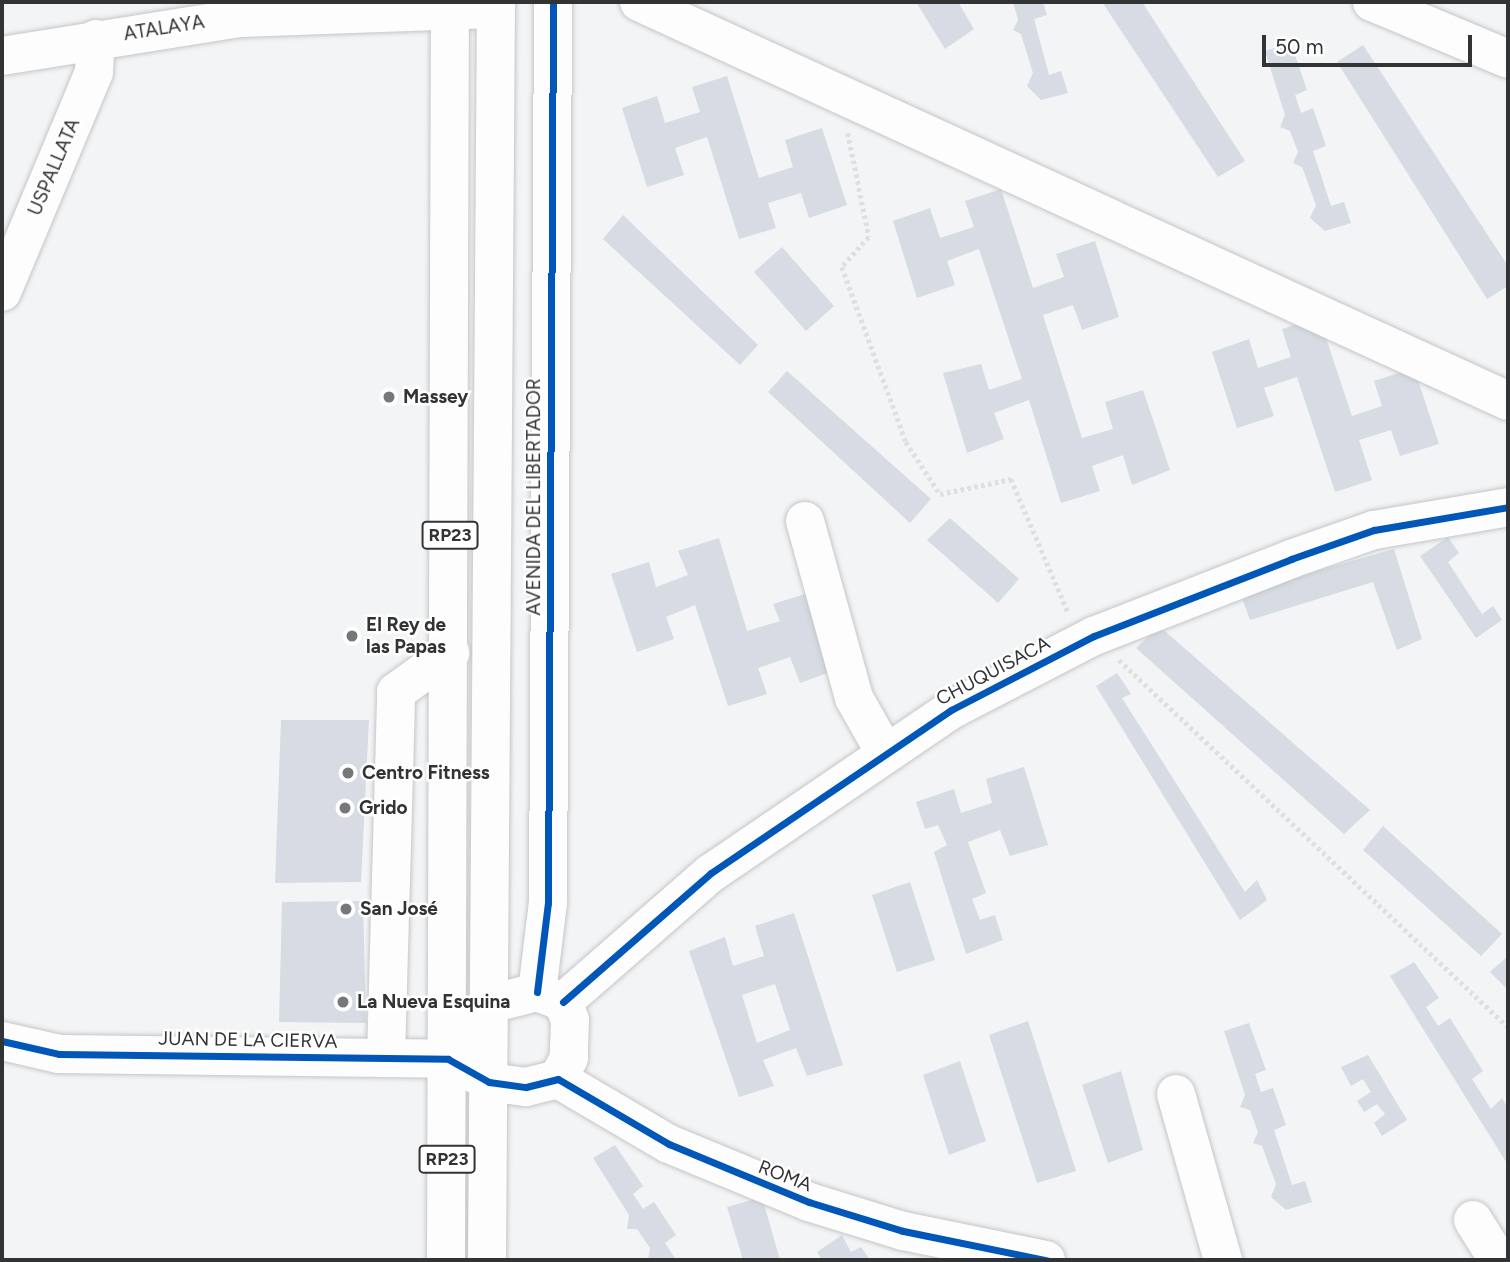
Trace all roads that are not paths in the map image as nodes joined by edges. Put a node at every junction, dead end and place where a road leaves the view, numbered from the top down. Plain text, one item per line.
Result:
1 (553, 2) edge
2 (639, 2) edge
3 (1373, 2) edge
4 (496, 5) edge
5 (450, 7) edge
6 (96, 39) junction
7 (2, 56) edge
8 (1508, 59) edge
9 (2, 292) edge
10 (1508, 401) edge
11 (1508, 507) edge
12 (805, 521) dead end
13 (450, 653) junction
14 (884, 751) junction
15 (550, 997) junction
16 (490, 1004) junction
17 (2, 1041) edge
18 (386, 1058) junction
19 (448, 1059) junction
20 (558, 1079) junction
21 (489, 1082) junction
22 (1176, 1094) dead end
23 (1474, 1220) dead end
24 (446, 1260) edge
25 (487, 1260) edge
26 (1046, 1260) edge
27 (1223, 1260) edge
28 (1498, 1260) edge

1 - 15 street, AVENIDA DEL LIBERTADOR
2 - 10 street
3 - 8 street
4 - 5 street, ATALAYA
4 - 16 street, RP23
5 - 6 street, ATALAYA
5 - 13 street, RP23
6 - 7 street, ATALAYA
6 - 9 street, USPALLATA
11 - 14 street, CHUQUISACA
12 - 14 street
13 - 18 street
13 - 19 street, RP23
14 - 15 street, CHUQUISACA
15 - 16 street
15 - 20 street
16 - 19 street
16 - 21 street, RP23
17 - 18 street, JUAN DE LA CIERVA
18 - 19 street, JUAN DE LA CIERVA
19 - 21 street, JUAN DE LA CIERVA
19 - 24 street, RP23
20 - 21 street
20 - 26 street, ROMA
21 - 25 street, RP23
22 - 27 street
23 - 28 street

